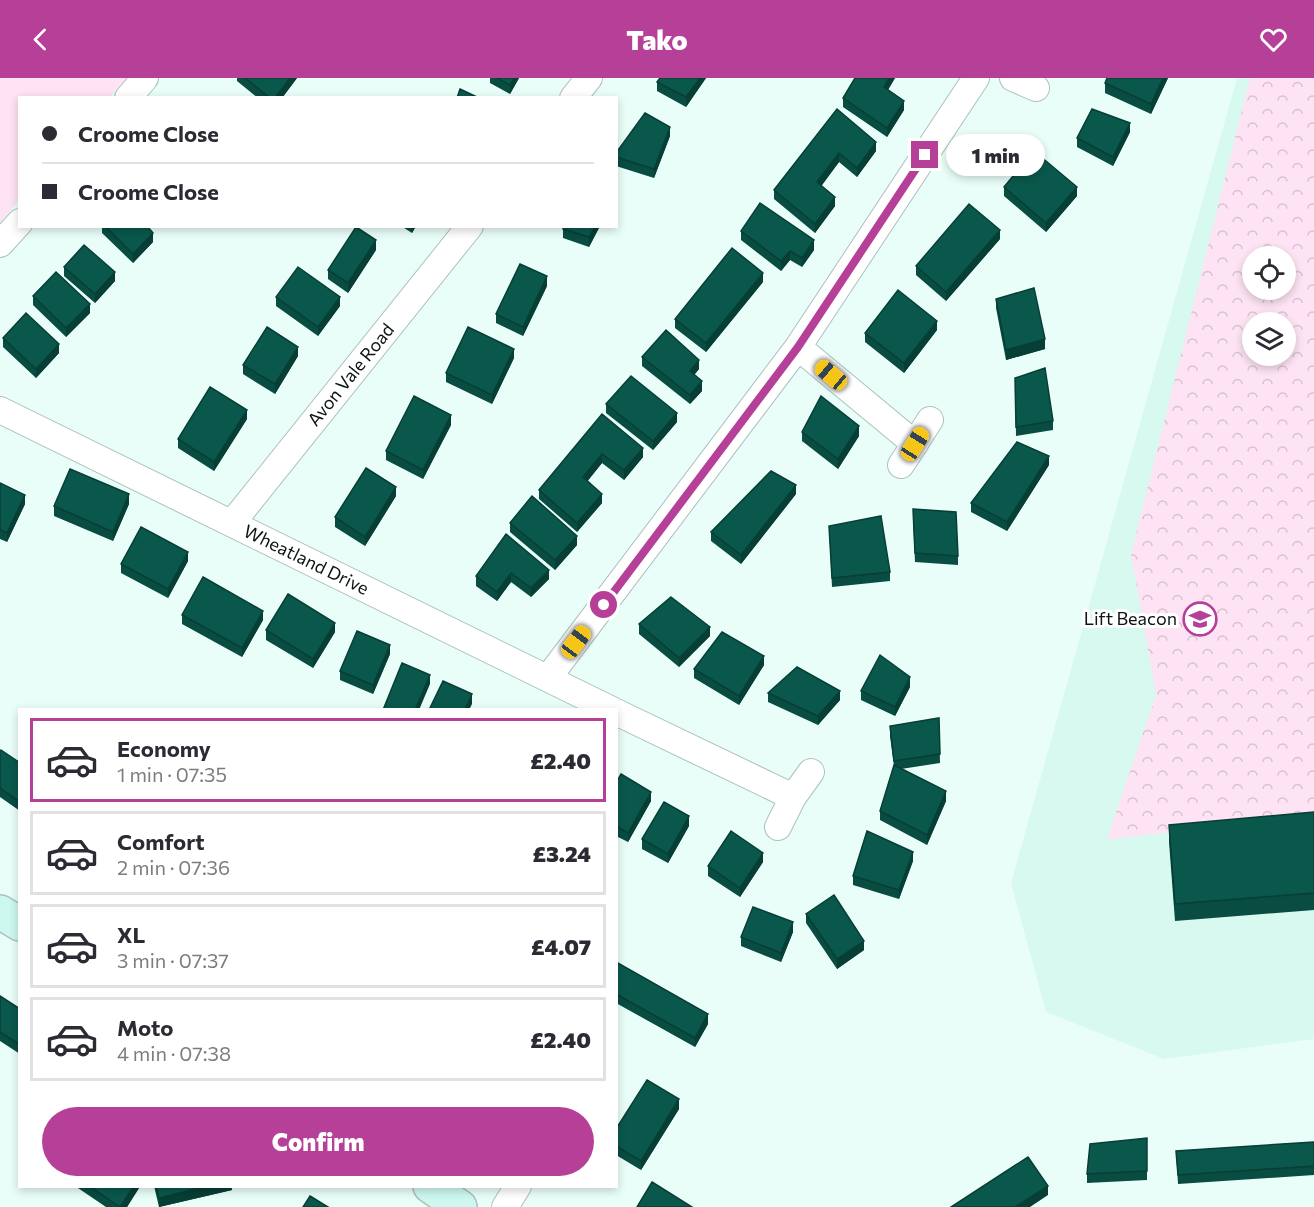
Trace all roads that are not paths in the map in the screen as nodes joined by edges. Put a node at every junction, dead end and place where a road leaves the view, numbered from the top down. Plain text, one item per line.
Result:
1 (146, 78) edge
2 (589, 78) edge
3 (976, 78) edge
4 (1013, 78) edge
5 (1036, 88) dead end
6 (130, 96) edge
7 (575, 96) edge
8 (18, 224) edge
9 (468, 228) edge
10 (0, 244) edge
11 (798, 347) junction
12 (0, 410) edge
13 (930, 420) dead end
14 (915, 444) junction
15 (901, 465) dead end
16 (232, 524) junction
17 (548, 678) junction
18 (608, 708) edge
19 (618, 713) edge
20 (811, 772) dead end
21 (793, 797) junction
22 (778, 827) dead end
23 (0, 912) edge
24 (18, 923) edge
25 (433, 1188) edge
26 (517, 1188) edge
27 (460, 1207) edge
28 (505, 1207) edge

1 - 6 street
2 - 7 street
3 - 11 street
4 - 5 street
8 - 10 street
9 - 16 street, Avon Vale Road
11 - 14 street
11 - 17 street
12 - 16 street, Wheatland Drive
13 - 14 street
14 - 15 street
16 - 17 street, Wheatland Drive
17 - 18 street, Wheatland Drive
19 - 21 street
20 - 21 street
21 - 22 street
23 - 24 street
25 - 27 street
26 - 28 street

